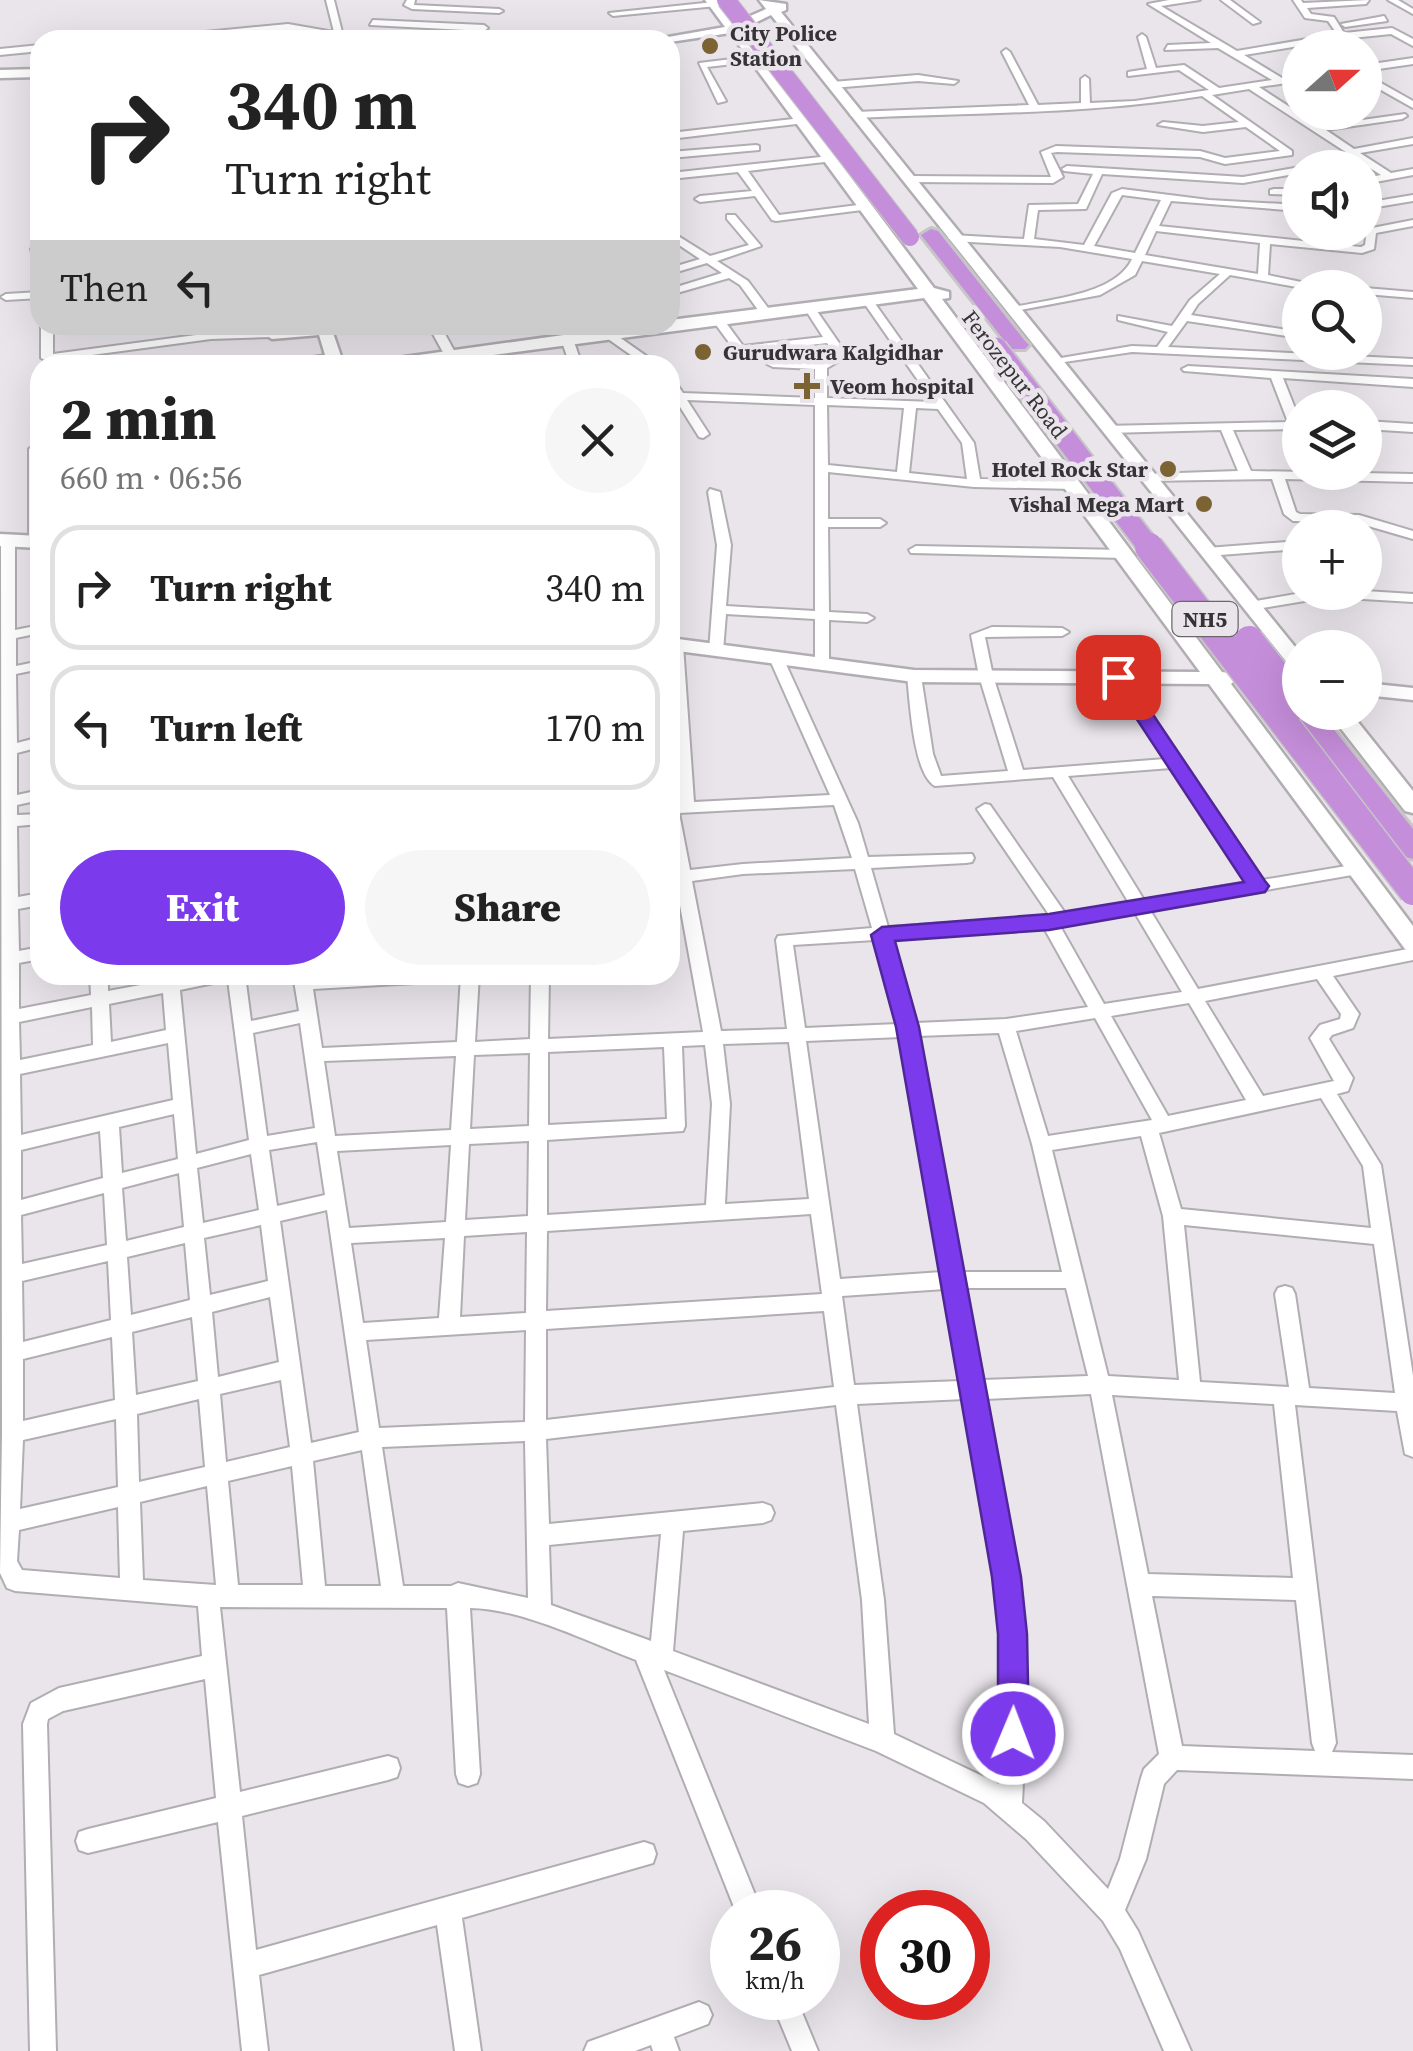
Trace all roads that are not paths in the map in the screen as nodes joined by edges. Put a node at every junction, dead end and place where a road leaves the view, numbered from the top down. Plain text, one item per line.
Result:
1 (330, 0) edge
2 (411, 0) edge
3 (509, 0) edge
4 (749, 0) edge
5 (1188, 0) edge
6 (1196, 0) edge
7 (1225, 0) edge
8 (1392, 0) edge
9 (717, 1) edge
10 (1366, 2) edge
11 (1299, 3) edge
12 (777, 6) edge
13 (499, 11) junction
14 (1413, 12) edge
15 (614, 13) dead end
16 (1384, 19) dead end
17 (336, 20) junction
18 (1256, 22) dead end
19 (373, 23) dead end
20 (1335, 24) junction
21 (312, 28) junction
22 (484, 28) joint
23 (281, 30) edge
24 (318, 30) edge
25 (338, 30) edge
26 (1336, 30) edge
27 (736, 31) junction
28 (1382, 32) edge
29 (680, 37) edge
30 (1142, 37) dead end
31 (680, 39) edge
32 (1413, 43) edge
33 (1220, 44) junction
34 (1282, 46) edge
35 (1168, 48) dead end
36 (30, 49) edge
37 (0, 52) edge
38 (1006, 52) dead end
39 (1236, 54) junction
40 (757, 60) junction
41 (1413, 61) edge
42 (1382, 65) edge
43 (1152, 70) junction
44 (30, 72) edge
45 (0, 73) edge
46 (1131, 74) dead end
47 (1085, 79) dead end
48 (954, 80) dead end
49 (1280, 80) joint
50 (832, 85) junction
51 (1250, 86) junction
52 (1382, 87) edge
53 (1217, 90) junction
54 (1204, 93) junction
55 (720, 101) dead end
56 (1413, 105) edge
57 (1086, 106) junction
58 (1282, 107) edge
59 (1035, 108) junction
60 (855, 115) junction
61 (1402, 116) dead end
62 (1382, 119) edge
63 (802, 121) junction
64 (1250, 124) junction
65 (1163, 125) dead end
66 (1317, 130) edge
67 (680, 132) edge
68 (682, 135) joint
69 (1413, 142) edge
70 (756, 148) dead end
71 (1347, 150) edge
72 (1363, 150) edge
73 (680, 154) edge
74 (830, 158) junction
75 (1252, 160) junction
76 (742, 169) junction
77 (1067, 169) dead end
78 (1099, 171) junction
79 (1413, 172) edge
80 (1282, 173) edge
81 (1382, 174) edge
82 (680, 175) edge
83 (1272, 175) junction
84 (1386, 177) junction
85 (1382, 178) edge
86 (910, 179) junction
87 (1243, 180) junction
88 (1274, 192) dead end
89 (1282, 192) edge
90 (758, 194) junction
91 (1167, 198) junction
92 (1413, 198) edge
93 (700, 199) dead end
94 (1242, 203) junction
95 (1382, 203) edge
96 (1282, 206) edge
97 (866, 207) junction
98 (731, 217) dead end
99 (1413, 223) edge
100 (1152, 228) junction
101 (1382, 229) edge
102 (921, 236) junction
103 (953, 238) junction
104 (1282, 239) edge
105 (680, 240) edge
106 (1030, 240) junction
107 (1265, 240) junction
108 (1086, 249) junction
109 (1140, 258) junction
110 (710, 260) junction
111 (680, 269) edge
112 (1230, 271) junction
113 (732, 274) junction
114 (1262, 277) junction
115 (1282, 281) edge
116 (680, 289) edge
117 (973, 289) junction
118 (932, 292) junction
119 (1382, 292) edge
120 (1413, 295) edge
121 (30, 296) edge
122 (6, 297) dead end
123 (867, 300) junction
124 (808, 306) junction
125 (1014, 310) junction
126 (764, 312) junction
127 (1184, 317) junction
128 (717, 318) junction
129 (1122, 318) dead end
130 (680, 324) edge
131 (1174, 330) junction
132 (1282, 332) edge
133 (221, 335) edge
134 (600, 335) edge
135 (609, 335) edge
136 (567, 339) junction
137 (830, 339) junction
138 (1007, 346) junction
139 (1160, 351) junction
140 (87, 355) edge
141 (481, 355) edge
142 (573, 355) edge
143 (638, 355) edge
144 (1282, 355) edge
145 (1382, 360) edge
146 (1055, 362) junction
147 (1413, 362) edge
148 (773, 364) dead end
149 (821, 366) junction
150 (1188, 369) dead end
151 (1276, 376) junction
152 (1413, 382) edge
153 (1282, 390) edge
154 (680, 398) edge
155 (820, 399) junction
156 (682, 401) junction
157 (910, 404) junction
158 (944, 406) junction
159 (1282, 426) edge
160 (1382, 427) edge
161 (1226, 428) junction
162 (1413, 428) edge
163 (1108, 429) junction
164 (703, 434) dead end
165 (822, 468) junction
166 (903, 473) junction
167 (1246, 475) junction
168 (1277, 475) junction
169 (1148, 478) junction
170 (1413, 478) edge
171 (974, 483) junction
172 (1074, 485) junction
173 (714, 492) dead end
174 (822, 522) junction
175 (880, 523) dead end
176 (1413, 535) edge
177 (4, 541) edge
178 (30, 542) edge
179 (1282, 546) edge
180 (916, 550) dead end
181 (1207, 552) junction
182 (1125, 554) junction
183 (1413, 598) edge
184 (1250, 606) junction
185 (720, 610) junction
186 (823, 613) junction
187 (867, 618) dead end
188 (30, 631) edge
189 (1062, 632) dead end
190 (9, 635) junction
191 (1282, 644) edge
192 (680, 645) edge
193 (716, 650) junction
194 (777, 660) junction
195 (30, 666) edge
196 (822, 666) junction
197 (10, 671) junction
198 (914, 676) junction
199 (986, 676) junction
200 (1118, 677) junction
201 (1228, 678) junction
202 (1282, 678) edge
203 (1282, 684) edge
204 (1382, 691) edge
205 (1413, 694) edge
206 (680, 726) edge
207 (1319, 730) edge
208 (1352, 730) edge
209 (30, 744) edge
210 (12, 749) junction
211 (1176, 763) junction
212 (1058, 772) junction
213 (1017, 775) junction
214 (840, 800) junction
215 (30, 801) edge
216 (1413, 806) edge
217 (680, 808) edge
218 (687, 808) junction
219 (986, 809) dead end
220 (12, 811) junction
221 (30, 816) edge
222 (1413, 850) edge
223 (966, 858) dead end
224 (680, 860) edge
225 (862, 864) junction
226 (1358, 868) junction
227 (683, 876) junction
228 (1258, 886) junction
229 (1413, 890) edge
230 (30, 901) edge
231 (8, 906) junction
232 (1142, 907) junction
233 (1055, 921) junction
234 (882, 935) junction
235 (1413, 943) edge
236 (1413, 954) edge
237 (30, 955) edge
238 (9, 959) junction
239 (1322, 972) junction
240 (99, 985) edge
241 (152, 985) edge
242 (171, 985) edge
243 (237, 985) edge
244 (304, 985) edge
245 (470, 985) edge
246 (540, 985) edge
247 (1196, 996) junction
248 (100, 999) junction
249 (1102, 1012) junction
250 (308, 1015) junction
251 (10, 1016) junction
252 (1006, 1026) junction
253 (908, 1027) junction
254 (243, 1029) junction
255 (797, 1032) junction
256 (176, 1035) junction
257 (712, 1036) junction
258 (674, 1038) junction
259 (542, 1044) junction
260 (102, 1048) junction
261 (468, 1048) junction
262 (314, 1055) junction
263 (10, 1069) junction
264 (1326, 1091) junction
265 (182, 1105) junction
266 (1259, 1105) junction
267 (109, 1122) junction
268 (1156, 1126) junction
269 (540, 1132) junction
270 (462, 1137) junction
271 (327, 1138) junction
272 (1040, 1144) junction
273 (11, 1145) junction
274 (258, 1145) junction
275 (188, 1164) junction
276 (112, 1184) junction
277 (336, 1200) junction
278 (820, 1206) junction
279 (12, 1210) junction
280 (715, 1212) junction
281 (268, 1215) junction
282 (1172, 1216) junction
283 (538, 1224) junction
284 (455, 1229) junction
285 (194, 1233) junction
286 (342, 1236) junction
287 (1382, 1237) junction
288 (115, 1251) junction
289 (12, 1275) junction
290 (955, 1280) junction
291 (1074, 1280) junction
292 (278, 1287) junction
293 (1285, 1294) dead end
294 (832, 1295) junction
295 (201, 1305) junction
296 (536, 1320) junction
297 (119, 1326) junction
298 (449, 1326) junction
299 (357, 1332) junction
300 (13, 1353) junction
301 (290, 1369) junction
302 (1100, 1385) junction
303 (207, 1388) junction
304 (1190, 1389) junction
305 (975, 1390) junction
306 (845, 1394) junction
307 (1291, 1394) junction
308 (1410, 1403) edge
309 (126, 1406) junction
310 (534, 1431) junction
311 (13, 1433) junction
312 (373, 1438) junction
313 (1413, 1447) edge
314 (302, 1454) junction
315 (216, 1473) junction
316 (127, 1493) junction
317 (763, 1512) dead end
318 (5, 1521) edge
319 (673, 1524) junction
320 (536, 1536) junction
321 (1138, 1585) junction
322 (132, 1589) junction
323 (1306, 1590) junction
324 (458, 1594) junction
325 (218, 1596) junction
326 (315, 1597) junction
327 (394, 1598) junction
328 (540, 1612) junction
329 (653, 1654) junction
330 (215, 1664) junction
331 (882, 1742) junction
332 (1324, 1742) dead end
333 (1172, 1758) junction
334 (1413, 1767) edge
335 (388, 1768) dead end
336 (468, 1774) dead end
337 (229, 1806) junction
338 (1010, 1806) junction
339 (88, 1841) dead end
340 (644, 1854) dead end
341 (741, 1890) edge
342 (448, 1909) junction
343 (1112, 1912) junction
344 (245, 1966) junction
345 (699, 2015) dead end
346 (792, 2020) edge
347 (663, 2041) edge
348 (44, 2051) edge
349 (256, 2051) edge
350 (468, 2051) edge
351 (597, 2051) edge
352 (804, 2051) edge
353 (1178, 2051) edge

1 - 17 street
2 - 13 street
3 - 13 street
4 - 102 highway, Ferozepur Road / NH5
5 - 6 street
5 - 33 street
7 - 18 street
8 - 14 street
9 - 15 street
9 - 27 street
9 - 102 highway, Ferozepur Road / NH5, bridge
10 - 11 street
11 - 20 street
12 - 27 street
12 - 50 street
13 - 22 street
16 - 20 street
17 - 21 street
17 - 25 street
19 - 22 street
20 - 26 street
21 - 23 street
21 - 24 street
27 - 29 street
27 - 31 street
27 - 40 street
28 - 32 street
30 - 43 street
33 - 35 street
33 - 39 street
34 - 39 street
36 - 37 street
38 - 59 street
39 - 49 street
40 - 55 street
40 - 63 street
41 - 42 street
43 - 46 street
43 - 53 street
44 - 45 street
47 - 57 street
48 - 50 street
49 - 51 street
50 - 60 street
51 - 53 street
51 - 58 street
52 - 56 street
53 - 54 street
54 - 57 street
54 - 64 street
57 - 59 street
59 - 60 street
60 - 86 street
61 - 62 street
63 - 68 street
63 - 74 street
64 - 65 street
64 - 75 street
66 - 71 street
67 - 68 street
69 - 72 street
70 - 73 street
74 - 76 street
74 - 97 street
75 - 83 street
75 - 86 street
76 - 82 street
76 - 90 street
77 - 78 street
78 - 87 street
78 - 106 street
79 - 84 street
80 - 83 street
81 - 84 street
83 - 87 street
84 - 85 street
84 - 92 street
86 - 103 street
87 - 94 street
88 - 89 street
90 - 93 street
90 - 97 street
91 - 94 street
91 - 100 street
91 - 108 street
92 - 95 street
94 - 96 street
97 - 118 street
98 - 110 street
99 - 101 street
100 - 107 street
100 - 109 street
102 - 117 highway, Ferozepur Road / NH5
103 - 106 street
103 - 117 street
104 - 107 street
105 - 110 street
106 - 108 street
107 - 114 street
108 - 109 street
109 - 112 street
109 - 125 street
110 - 111 street
110 - 113 street
112 - 114 street
112 - 127 street
113 - 116 street
113 - 126 street
114 - 115 street
117 - 118 street
117 - 125 street
117 - 138 highway, Ferozepur Road / NH5
118 - 123 street
118 - 172 street
119 - 120 street
121 - 122 street
123 - 124 street
123 - 158 street
124 - 126 street
124 - 137 street
125 - 146 street
126 - 128 street
127 - 131 street
127 - 132 street
128 - 130 street
128 - 137 street
129 - 131 street
131 - 139 street
133 - 140 street
134 - 136 street
135 - 143 street
136 - 141 street
136 - 142 street
137 - 149 street
138 - 203 highway, Ferozepur Road / NH5, bridge
138 - 229 highway, Ferozepur Road / NH5, bridge
139 - 144 street
139 - 146 street
145 - 147 street
146 - 163 street
148 - 149 street
149 - 155 street
150 - 151 street
151 - 152 street
151 - 153 street
154 - 156 street
155 - 156 street
155 - 157 street
155 - 165 street
156 - 164 street
157 - 158 street
157 - 166 street
158 - 171 street
159 - 161 street
160 - 162 street
161 - 163 street
161 - 167 street
163 - 169 street
165 - 166 street
165 - 174 street
166 - 171 street
167 - 168 street
167 - 169 street
168 - 170 street
168 - 176 street
169 - 181 street
171 - 172 street
172 - 182 street
173 - 185 street
174 - 175 street
174 - 186 street
177 - 178 street
177 - 190 street
179 - 181 street
180 - 182 street
181 - 184 street
182 - 201 street
183 - 184 street
184 - 191 street
185 - 186 street
185 - 193 street
186 - 187 street
186 - 196 street
188 - 190 street
189 - 199 street
190 - 197 street
192 - 193 street
193 - 194 street
194 - 196 street
194 - 214 street
195 - 197 street
196 - 198 street
197 - 210 street
198 - 199 street
198 - 213 street
199 - 200 street
199 - 213 street
200 - 201 street
200 - 211 street
201 - 202 street
201 - 226 street
204 - 205 street
206 - 218 street
207 - 222 highway
208 - 216 street
209 - 210 street
210 - 220 street
211 - 212 street
211 - 228 street
212 - 213 street
212 - 232 street
214 - 218 street
214 - 225 street
215 - 220 street
217 - 218 street
219 - 233 street
220 - 221 street
220 - 231 street
223 - 225 street
224 - 227 street
225 - 227 street
225 - 234 street
226 - 228 street
226 - 235 street
227 - 257 street
228 - 232 street
230 - 231 street
231 - 238 street
232 - 233 street
232 - 247 street
233 - 234 street
233 - 249 street
234 - 253 street
234 - 255 street
236 - 239 street
237 - 238 street
238 - 251 street
239 - 247 street
239 - 264 street
240 - 248 street
241 - 248 street
242 - 256 street
243 - 254 street
244 - 250 street
245 - 261 street
246 - 259 street
247 - 249 street
247 - 266 street
248 - 251 street
248 - 260 street
249 - 252 street
249 - 268 street
250 - 254 street
250 - 262 street
251 - 263 street
252 - 253 street
252 - 272 street
253 - 255 street
253 - 290 street
254 - 274 street
255 - 257 street
255 - 278 street
256 - 260 street
256 - 265 street
257 - 258 street
257 - 280 street
258 - 259 street
258 - 269 street
259 - 261 street
259 - 269 street
260 - 263 street
261 - 262 street
261 - 270 street
262 - 271 street
263 - 273 street
264 - 266 street
264 - 287 street
265 - 267 street
265 - 275 street
266 - 268 street
267 - 273 street
267 - 276 street
268 - 272 street
268 - 282 street
269 - 270 street
269 - 283 street
270 - 271 street
270 - 284 street
271 - 274 street
271 - 277 street
272 - 291 street
273 - 279 street
274 - 275 street
274 - 281 street
275 - 276 street
275 - 285 street
276 - 279 street
276 - 288 street
277 - 281 street
277 - 286 street
278 - 280 street
278 - 294 street
279 - 289 street
280 - 283 street
281 - 285 street
281 - 292 street
282 - 287 street
282 - 304 street
283 - 284 street
283 - 296 street
284 - 286 street
284 - 298 street
285 - 288 street
285 - 295 street
286 - 299 street
287 - 308 street
288 - 289 street
288 - 297 street
289 - 300 street
290 - 291 street
290 - 294 street
290 - 305 street
291 - 302 street
292 - 295 street
292 - 301 street
293 - 307 street
294 - 296 street
294 - 306 street
295 - 297 street
295 - 303 street
296 - 298 street
296 - 310 street
297 - 300 street
297 - 309 street
298 - 299 street
299 - 312 street
300 - 311 street
301 - 303 street
301 - 314 street
302 - 304 street
302 - 305 street
302 - 321 street
303 - 309 street
303 - 315 street
304 - 307 street
305 - 306 street
305 - 338 street
306 - 310 street
306 - 331 street
307 - 308 street
307 - 323 street
308 - 313 street
309 - 311 street
309 - 316 street
310 - 312 street
310 - 320 street
311 - 318 street
312 - 314 street
312 - 327 street
314 - 315 street
314 - 326 street
315 - 316 street
315 - 325 street
316 - 318 street
316 - 322 street
317 - 319 street
318 - 322 street
319 - 320 street
319 - 329 street
320 - 328 street
321 - 323 street
321 - 333 street
322 - 325 street
323 - 332 street
324 - 327 street
324 - 328 street
324 - 336 street
325 - 326 street
325 - 330 street
326 - 327 street
328 - 329 street
329 - 331 street
329 - 341 street
330 - 337 street
330 - 348 street
331 - 338 street
333 - 334 street
333 - 343 street
335 - 337 street
337 - 339 street
337 - 344 street
338 - 343 street
340 - 342 street
342 - 344 street
342 - 350 street
343 - 353 street
344 - 349 street
345 - 347 street
346 - 352 street
347 - 351 street

